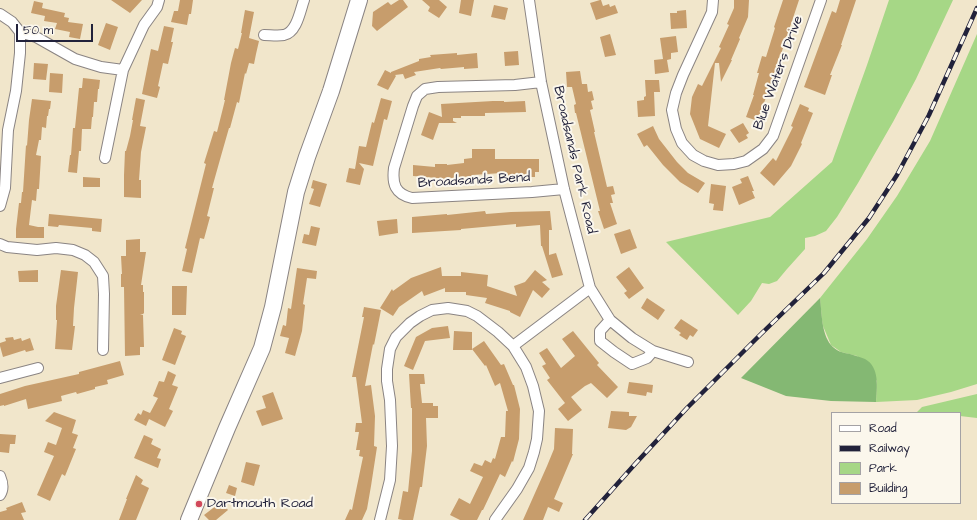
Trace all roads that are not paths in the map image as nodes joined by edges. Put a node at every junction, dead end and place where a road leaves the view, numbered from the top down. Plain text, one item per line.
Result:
1 (159, 0) edge
2 (304, 0) edge
3 (350, 0) edge
4 (359, 0) edge
5 (529, 0) edge
6 (714, 0) edge
7 (821, 0) edge
8 (0, 14) edge
9 (20, 32) junction
10 (264, 35) dead end
11 (344, 49) junction
12 (122, 70) junction
13 (541, 82) junction
14 (4, 129) edge
15 (105, 158) dead end
16 (564, 189) junction
17 (0, 206) edge
18 (0, 244) edge
19 (590, 288) junction
20 (610, 320) junction
21 (514, 346) junction
22 (104, 350) dead end
23 (653, 351) junction
24 (688, 362) dead end
25 (38, 368) dead end
26 (0, 378) edge
27 (0, 476) edge
28 (0, 495) edge
29 (189, 520) edge
30 (380, 520) edge
31 (495, 520) edge

1 - 12 street
2 - 10 street
3 - 11 main road
4 - 11 main road
5 - 13 street, Broadsands Park Road
6 - 7 street, Blue Waters Drive
8 - 9 street
9 - 12 street
9 - 14 street
11 - 29 main road
12 - 15 street
13 - 16 street, Broadsands Park Road
13 - 16 street, Broadsands Bend
14 - 17 street
16 - 19 street, Broadsands Park Road
18 - 22 street
19 - 20 street, Broadsands Park Road
19 - 21 street
20 - 23 street, Broadsands Park Road
20 - 23 street
21 - 30 street
21 - 31 street
23 - 24 street, Broadsands Park Road
25 - 26 street
27 - 28 street

